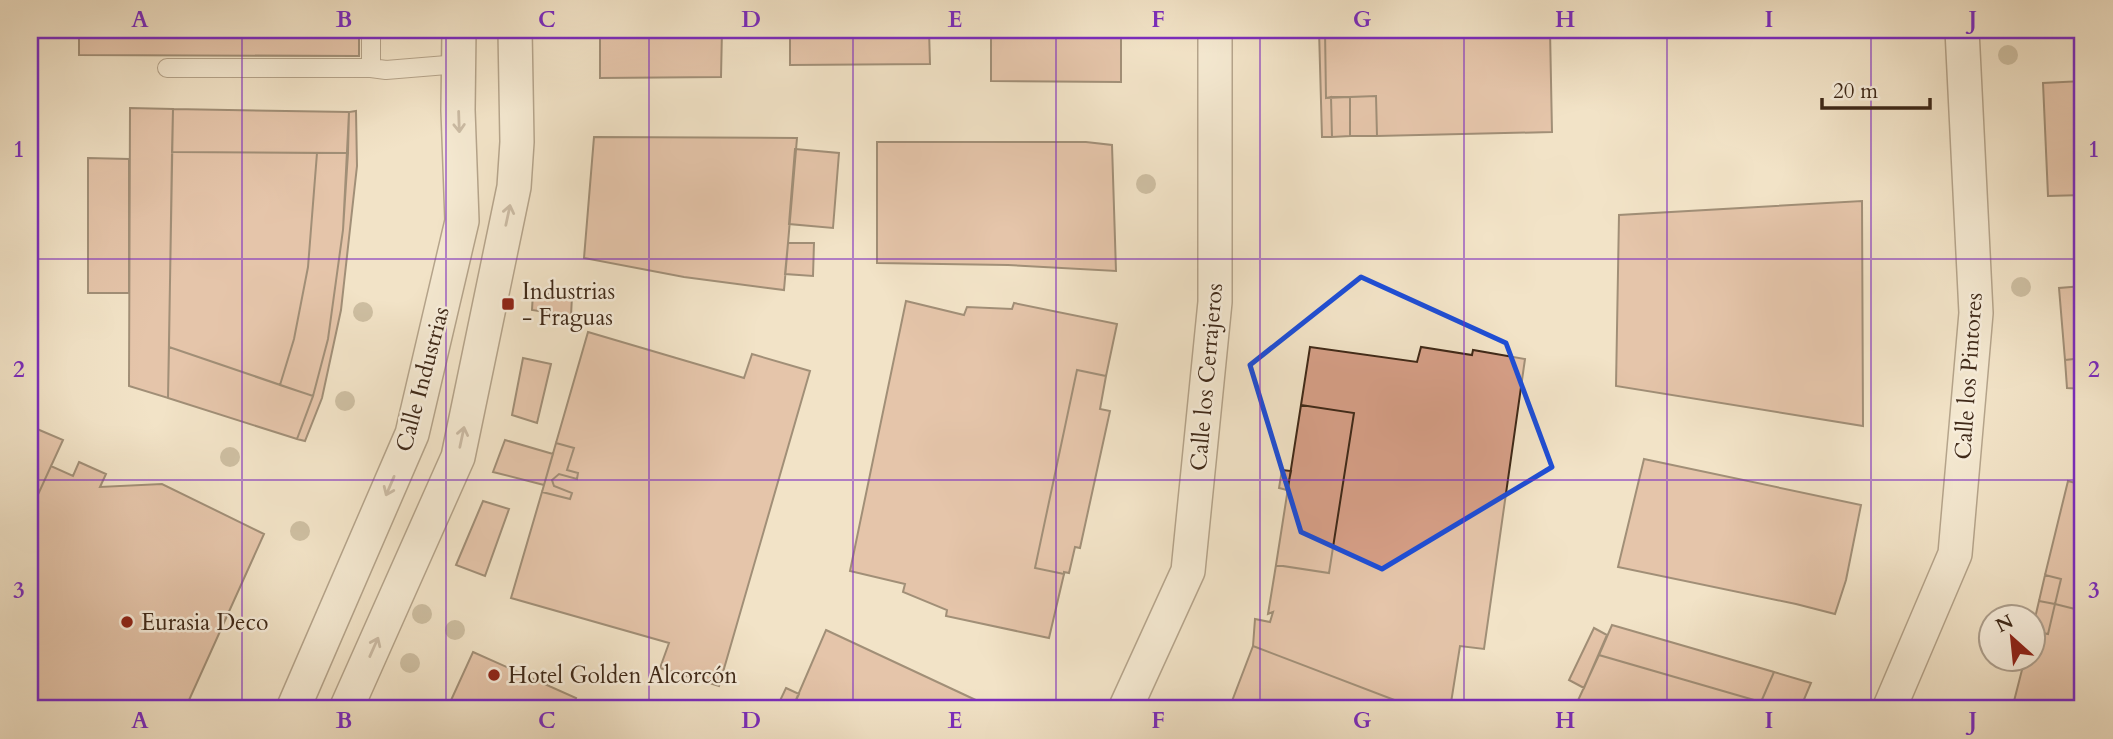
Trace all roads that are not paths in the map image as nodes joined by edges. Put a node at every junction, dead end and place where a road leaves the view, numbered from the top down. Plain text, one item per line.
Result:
1 (371, 30) edge
2 (460, 30) edge
3 (516, 30) edge
4 (1215, 30) edge
5 (1962, 30) edge
6 (459, 64) junction
7 (167, 68) dead end
8 (371, 68) junction
9 (293, 709) edge
10 (346, 709) edge
11 (1125, 709) edge
12 (1889, 709) edge

1 - 8 lane
2 - 6 street, Calle Industrias
10 -> 3 street, Calle Industrias
4 - 11 street, Calle los Cerrajeros
5 - 12 street, Calle los Pintores
6 - 8 lane
6 -> 9 street, Calle Industrias
7 - 8 lane

